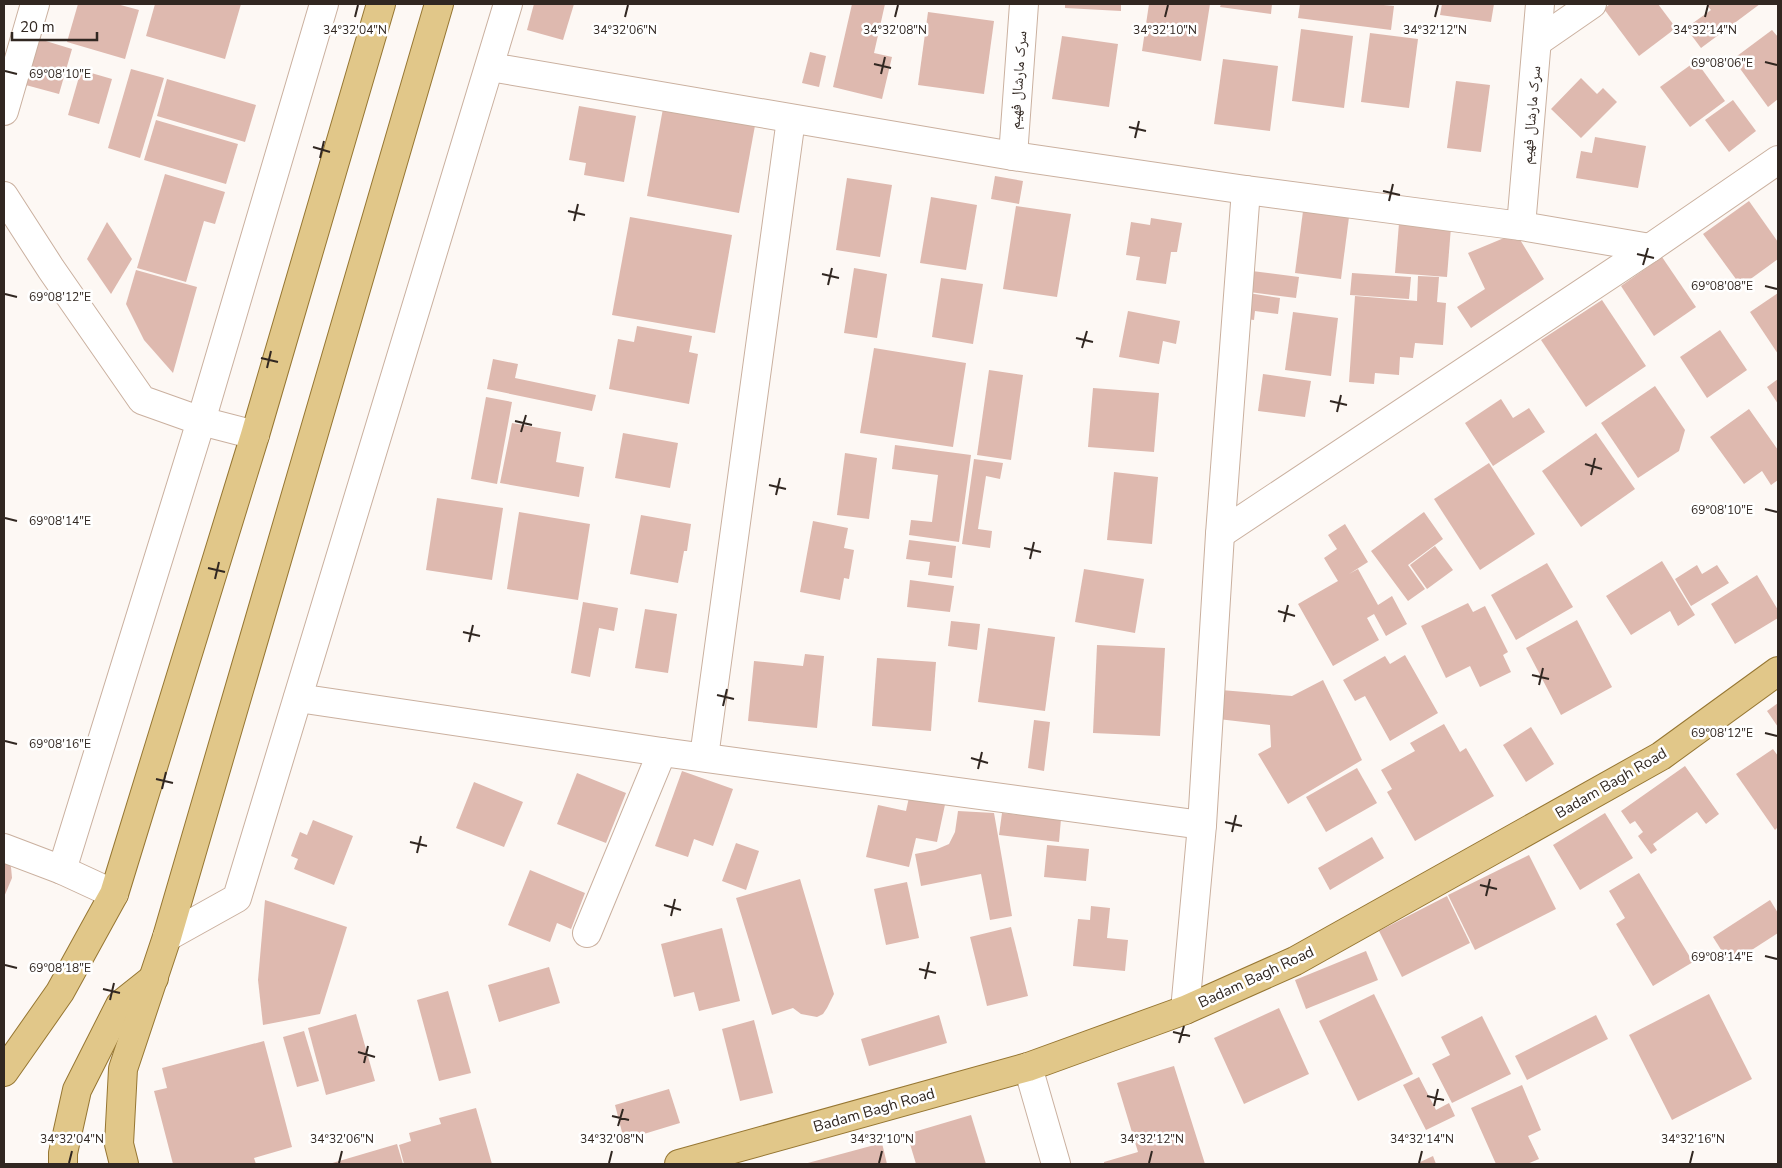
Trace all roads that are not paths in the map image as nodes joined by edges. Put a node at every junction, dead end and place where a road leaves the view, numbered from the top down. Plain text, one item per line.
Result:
1 (34, 4) edge
2 (324, 4) edge
3 (381, 4) edge
4 (439, 4) edge
5 (508, 4) edge
6 (1024, 4) edge
7 (1540, 4) edge
8 (1592, 4) edge
9 (1538, 42) junction
10 (490, 66) junction
11 (4, 111) edge
12 (791, 119) junction
13 (1013, 156) junction
14 (1778, 160) edge
15 (1246, 190) junction
16 (4, 196) edge
17 (1521, 226) junction
18 (1650, 248) junction
19 (201, 421) junction
20 (255, 435) junction
21 (1220, 534) junction
22 (1778, 671) edge
23 (298, 698) junction
24 (662, 752) junction
25 (704, 757) junction
26 (1202, 825) junction
27 (4, 848) edge
28 (62, 870) junction
29 (114, 894) junction
30 (587, 933) dead end
31 (167, 937) junction
32 (154, 978) junction
33 (1185, 1010) junction
34 (1028, 1066) junction
35 (4, 1072) edge
36 (63, 1164) edge
37 (124, 1164) edge
38 (679, 1164) edge
39 (1056, 1164) edge

1 - 11 street
2 - 19 street
3 - 20 main road
4 - 31 main road
5 - 10 street
6 - 13 street, سرک مارشال فهیم
7 - 9 street, سرک مارشال فهیم
8 - 9 street
9 - 17 street, سرک مارشال فهیم
10 - 12 street
10 - 23 street
12 - 13 street
12 - 25 street
13 - 15 street
14 - 18 street
15 - 17 street
15 - 21 street
16 - 19 street
17 - 18 street
18 - 21 street
19 - 20 street
19 - 28 street
20 - 29 main road
21 - 26 street
22 - 33 main road, Badam Bagh Road
23 - 24 street
23 - 31 street
24 - 25 street
24 - 30 street
25 - 26 street
26 - 33 street
27 - 28 street
28 - 29 street
29 - 35 main road
31 - 32 main road
32 - 36 main road
32 - 37 main road
33 - 34 main road, Badam Bagh Road
34 - 38 main road, Badam Bagh Road
34 - 39 street

